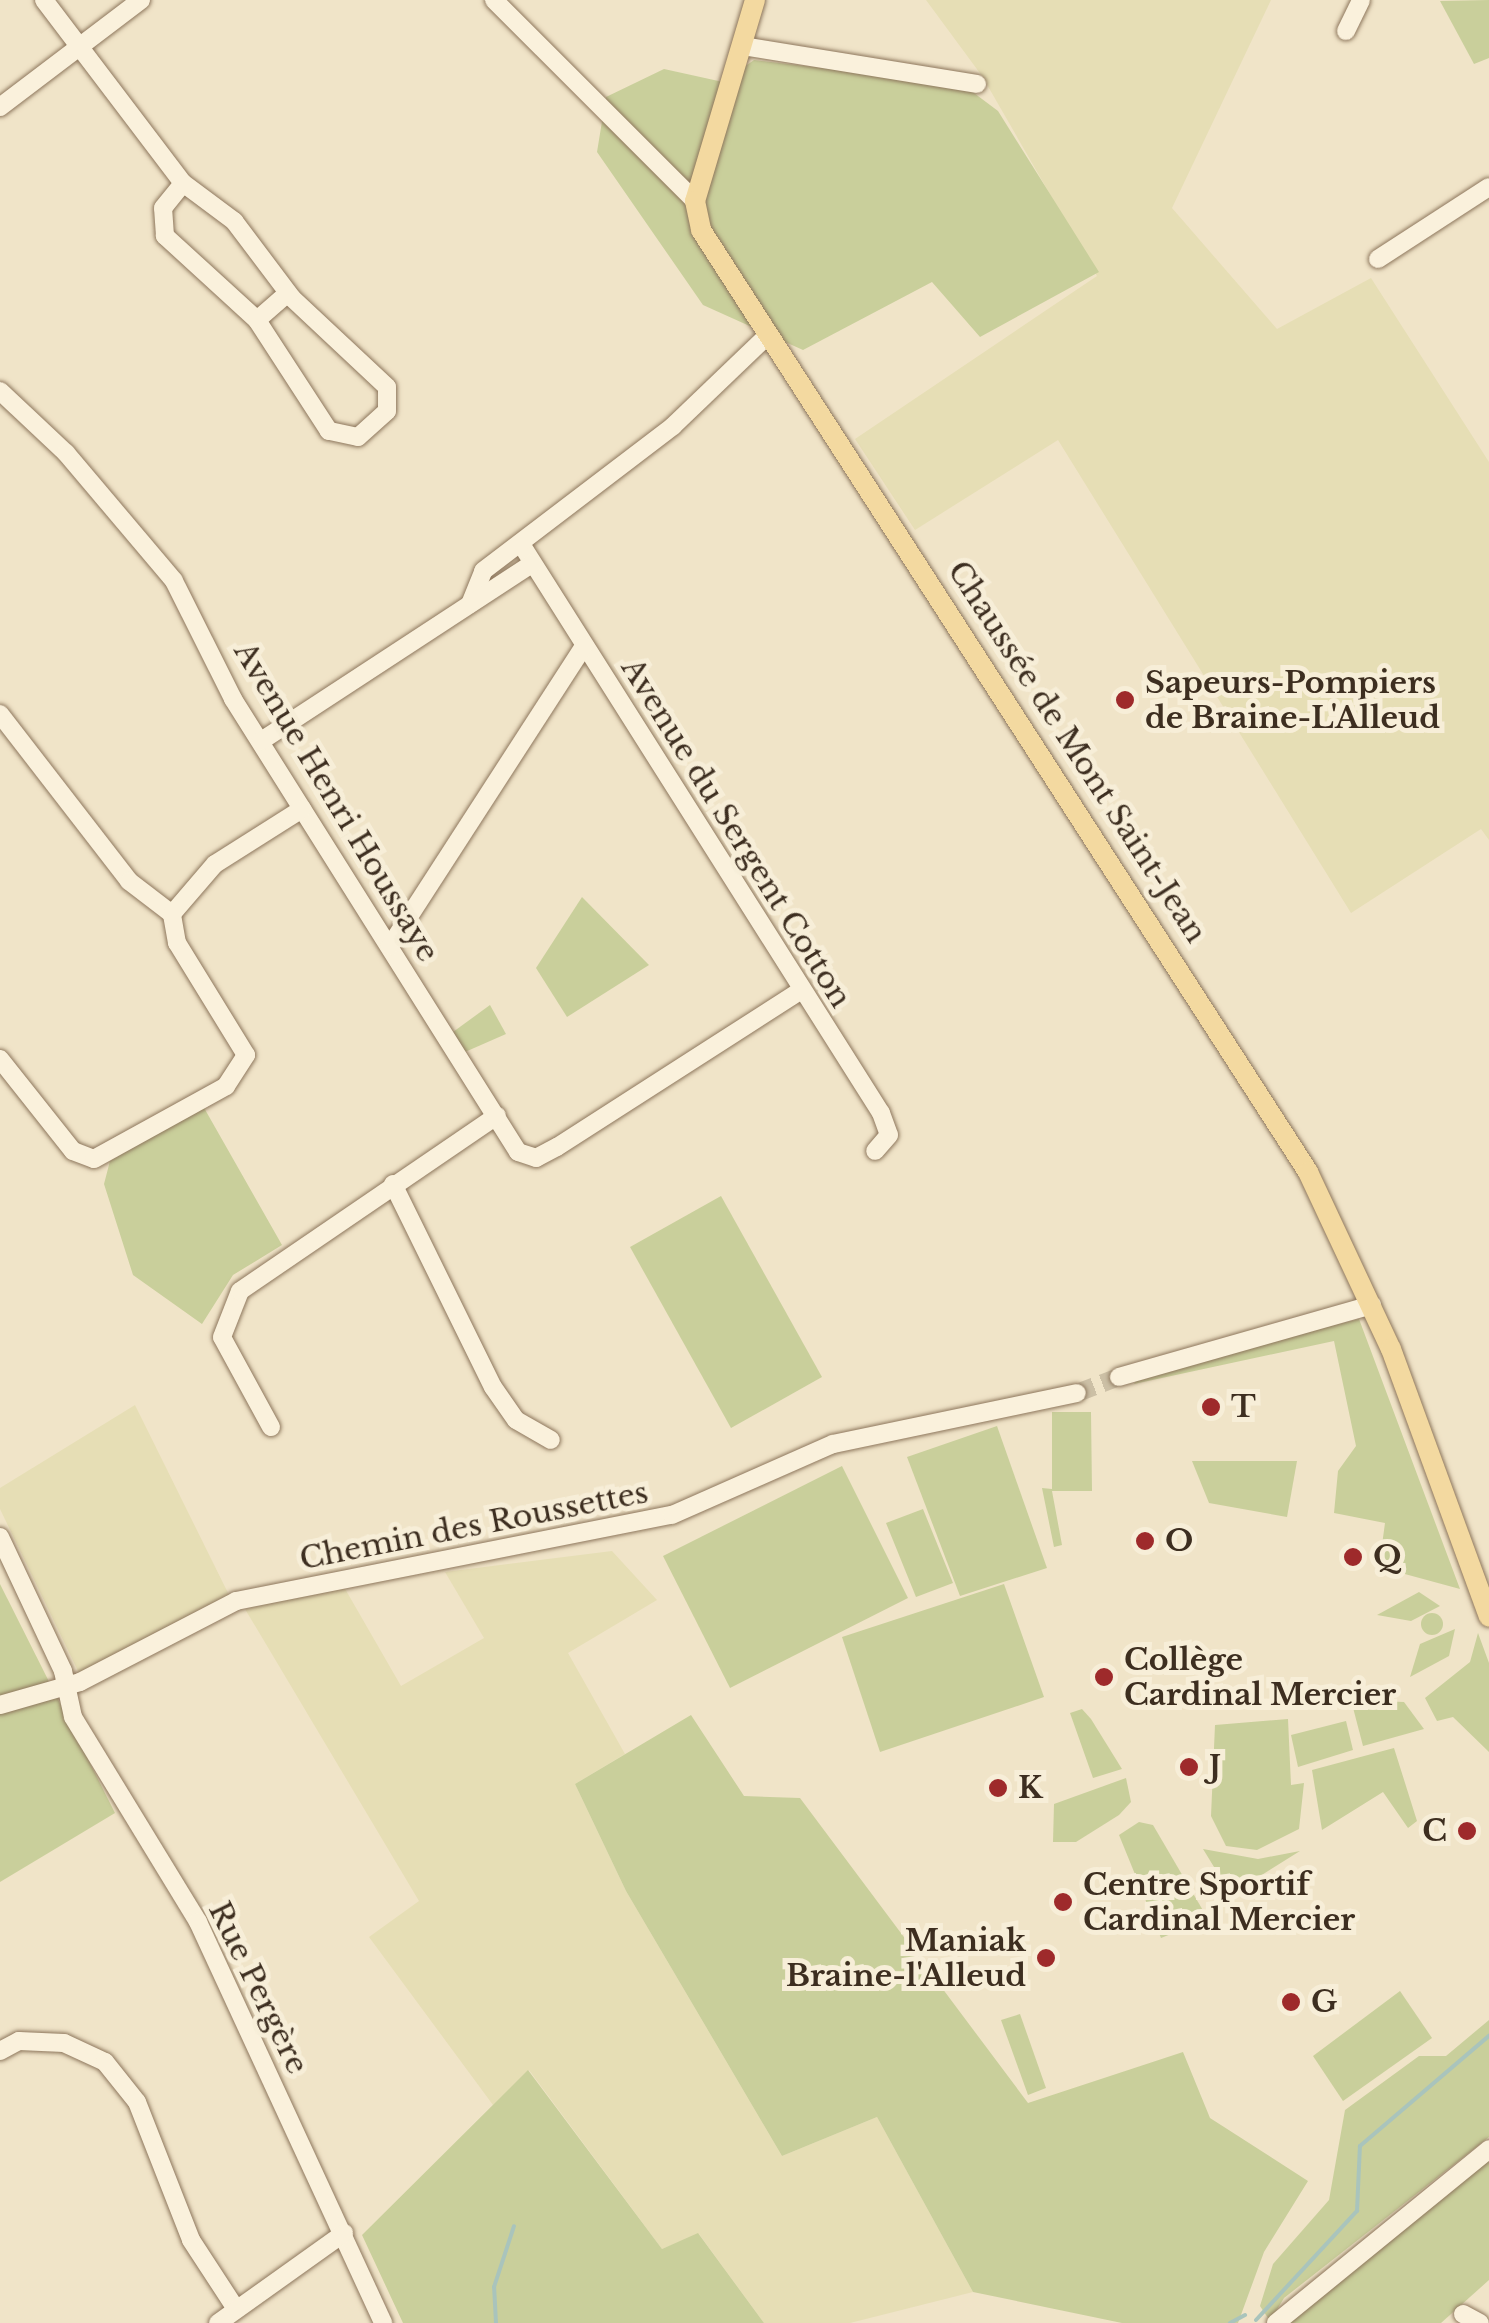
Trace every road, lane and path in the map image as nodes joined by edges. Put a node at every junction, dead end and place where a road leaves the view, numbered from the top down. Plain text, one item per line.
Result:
1 (44, 0) edge
2 (141, 0) edge
3 (494, 0) edge
4 (755, 0) edge
5 (1361, 0) edge
6 (1346, 31) dead end
7 (80, 45) junction
8 (744, 46) junction
9 (978, 84) dead end
10 (0, 107) edge
11 (182, 183) junction
12 (1489, 187) edge
13 (695, 201) junction
14 (1378, 259) dead end
15 (288, 292) junction
16 (257, 320) junction
17 (768, 335) junction
18 (0, 391) edge
19 (521, 544) junction
20 (532, 564) junction
21 (470, 604) junction
22 (584, 646) junction
23 (0, 714) edge
24 (261, 741) junction
25 (302, 808) junction
26 (172, 914) junction
27 (390, 946) junction
28 (802, 990) junction
29 (0, 1058) edge
30 (496, 1116) junction
31 (875, 1150) dead end
32 (393, 1184) junction
33 (1372, 1305) junction
34 (1120, 1377) tunnel mouth
35 (1077, 1393) tunnel mouth
36 (272, 1427) dead end
37 (551, 1440) dead end
38 (0, 1536) edge
39 (1489, 1616) edge
40 (62, 1688) junction
41 (0, 1705) edge
42 (0, 2051) edge
43 (1489, 2149) edge
44 (344, 2233) junction
45 (236, 2309) junction
46 (218, 2323) edge
47 (384, 2323) edge
48 (1276, 2323) edge

1 - 7 street
2 - 7 street
3 - 13 street, Chaussée de Mont Saint-Jean
4 - 8 main road
5 - 6 street
7 - 10 street
7 - 11 street
8 - 9 street
8 - 13 main road
11 - 15 street
11 - 16 street
12 - 14 street
13 - 17 main road, Chaussée de Mont Saint-Jean
15 - 16 street
15 - 16 street
17 - 19 street
17 - 33 main road, Chaussée de Mont Saint-Jean
18 - 24 street, Avenue Henri Houssaye
19 - 20 street, Avenue du Sergent Cotton
19 - 21 street
20 - 21 street
20 - 22 street, Avenue du Sergent Cotton
21 - 24 street
22 - 27 street
22 - 28 street, Avenue du Sergent Cotton
23 - 26 street
24 - 25 street, Avenue Henri Houssaye
25 - 26 street
25 - 27 street, Avenue Henri Houssaye
26 - 29 street
27 - 30 street, Avenue Henri Houssaye
28 - 30 street, Avenue Henri Houssaye
28 - 31 street, Avenue du Sergent Cotton
30 - 32 street
32 - 36 street
32 - 37 street
33 - 34 street
33 - 39 main road, Chaussée de Mont Saint-Jean
35 - 40 street, Chemin des Roussettes
38 - 40 street, Rue Pergère
40 - 41 street, Chemin des Roussettes
40 - 44 street, Rue Pergère
42 - 45 street
43 - 48 street
44 - 45 street
44 - 47 street, Rue Pergère
45 - 46 street

